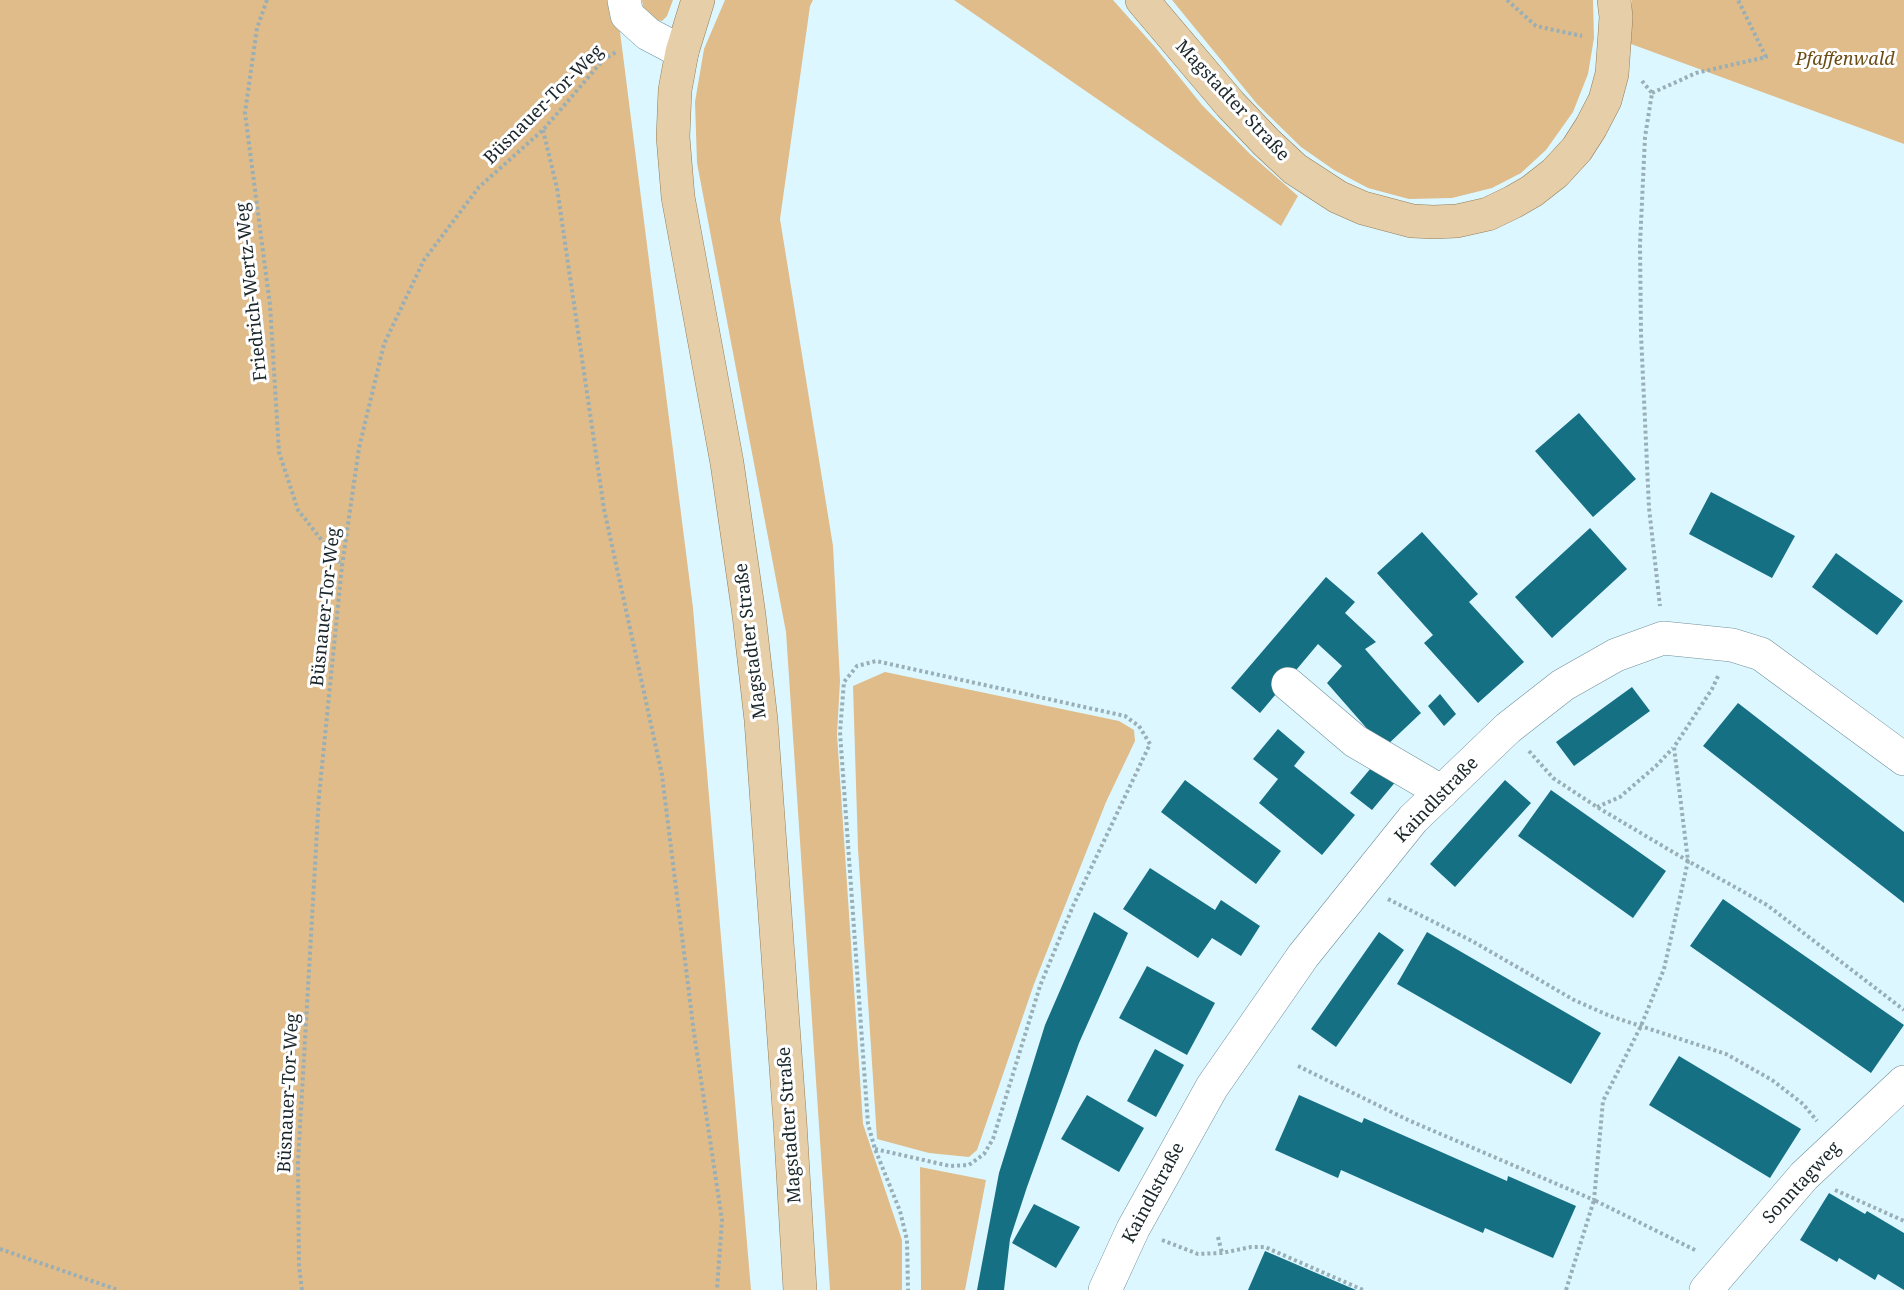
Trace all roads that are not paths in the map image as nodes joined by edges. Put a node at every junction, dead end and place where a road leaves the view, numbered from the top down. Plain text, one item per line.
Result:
1 (624, 0) edge
2 (698, 0) edge
3 (1142, 0) edge
4 (1614, 0) edge
5 (682, 52) junction
6 (1288, 684) dead end
7 (1904, 759) edge
8 (1442, 792) junction
9 (1904, 1082) edge
10 (800, 1290) edge
11 (1105, 1290) edge
12 (1706, 1290) edge

1 - 5 street
2 - 5 main road, Magstadter Straße
3 - 4 main road, Magstadter Straße
5 - 10 main road, Magstadter Straße
6 - 8 street
7 - 8 street, Kaindlstraße
8 - 11 street, Kaindlstraße
9 - 12 street, Sonntagweg

